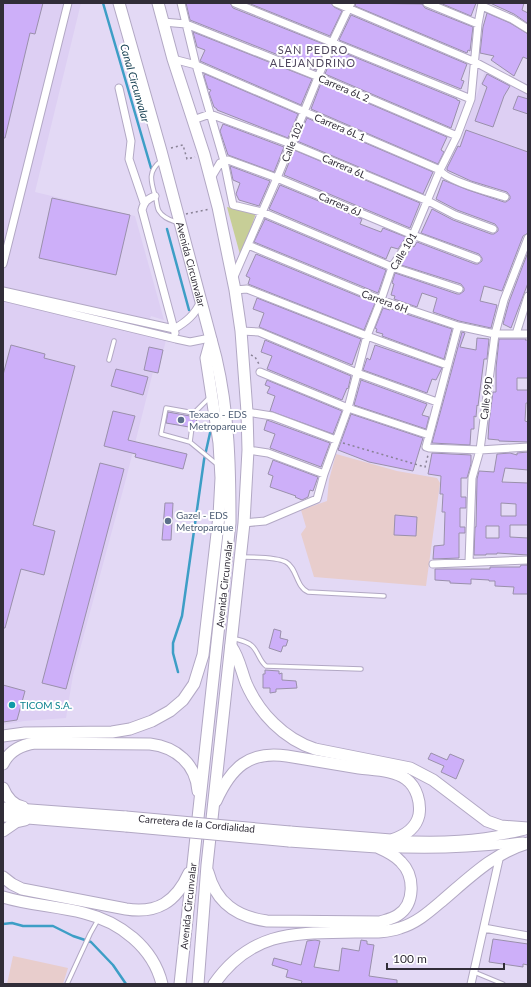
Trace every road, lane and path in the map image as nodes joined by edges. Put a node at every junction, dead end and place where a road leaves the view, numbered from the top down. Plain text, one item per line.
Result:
1 (68, 3) edge
2 (119, 3) edge
3 (158, 3) edge
4 (180, 3) edge
5 (235, 3) edge
6 (336, 3) edge
7 (427, 3) edge
8 (482, 4) edge
9 (350, 6) edge
10 (163, 22) junction
11 (186, 24) junction
12 (478, 24) junction
13 (528, 29) edge
14 (332, 43) junction
15 (173, 59) junction
16 (475, 62) junction
17 (196, 65) junction
18 (319, 77) junction
19 (119, 88) dead end
20 (528, 90) edge
21 (471, 99) junction
22 (305, 111) junction
23 (210, 114) junction
24 (193, 120) junction
25 (457, 136) junction
26 (291, 144) junction
27 (204, 154) junction
28 (162, 155) junction
29 (224, 161) junction
30 (440, 170) junction
31 (211, 178) junction
32 (277, 178) junction
33 (155, 196) junction
34 (505, 197) dead end
35 (428, 201) junction
36 (144, 203) junction
37 (218, 207) junction
38 (262, 212) junction
39 (180, 220) junction
40 (493, 229) dead end
41 (413, 235) junction
42 (528, 238) edge
43 (248, 245) junction
44 (477, 259) dead end
45 (3, 264) edge
46 (392, 267) junction
47 (234, 285) junction
48 (459, 289) dead end
49 (3, 291) edge
50 (528, 296) edge
51 (3, 297) edge
52 (381, 300) junction
53 (201, 301) junction
54 (458, 326) junction
55 (174, 329) junction
56 (241, 331) junction
57 (495, 334) junction
58 (516, 334) junction
59 (528, 334) edge
60 (367, 336) junction
61 (211, 338) junction
62 (176, 339) junction
63 (114, 341) dead end
64 (243, 351) junction
65 (109, 360) dead end
66 (447, 365) junction
67 (260, 372) joint
68 (357, 373) junction
69 (212, 395) junction
70 (437, 402) junction
71 (348, 408) junction
72 (247, 412) junction
73 (192, 427) dead end
74 (429, 435) junction
75 (336, 440) junction
76 (190, 442) junction
77 (428, 448) junction
78 (528, 448) edge
79 (248, 450) junction
80 (480, 450) junction
81 (220, 468) junction
82 (324, 474) junction
83 (244, 524) junction
84 (241, 556) junction
85 (528, 560) edge
86 (469, 562) junction
87 (434, 564) dead end
88 (226, 576) junction
89 (384, 596) dead end
90 (209, 607) junction
91 (208, 618) junction
92 (231, 642) junction
93 (216, 655) junction
94 (361, 669) dead end
95 (3, 736) edge
96 (3, 764) edge
97 (3, 788) edge
98 (3, 808) edge
99 (199, 808) junction
100 (212, 811) junction
101 (38, 815) junction
102 (3, 816) edge
103 (528, 828) edge
104 (3, 831) edge
105 (290, 837) junction
106 (391, 840) junction
107 (528, 842) edge
108 (377, 847) junction
109 (500, 854) junction
110 (194, 859) junction
111 (207, 865) junction
112 (3, 877) edge
113 (3, 897) edge
114 (99, 918) junction
115 (484, 928) junction
116 (528, 936) edge
117 (474, 972) junction
118 (67, 984) edge
119 (162, 984) edge
120 (180, 984) edge
121 (198, 984) edge
122 (214, 984) edge
123 (471, 984) edge
124 (503, 984) edge

1 - 45 street
2 - 28 highway, Avenida Circunvalar
3 - 10 highway, Avenida Circunvalar
4 - 11 street
5 - 14 street
6 - 9 street
7 - 12 street
8 - 12 street, Calle 101
8 - 13 street
9 - 14 street, Calle 102
9 - 16 street
10 - 11 street, Carrera 6L 2
10 - 15 highway, Avenida Circunvalar
11 - 17 street
11 - 18 street, Carrera 6L 2
12 - 16 street, Calle 101
14 - 18 street, Calle 102
14 - 21 street
15 - 17 street, Carrera 6L 1
15 - 24 highway, Avenida Circunvalar
16 - 20 street
16 - 21 street, Calle 101
17 - 22 street, Carrera 6L 1
17 - 23 street
18 - 22 street, Calle 102
18 - 25 street, Carrera 6L 2
19 - 36 street
21 - 25 street, Calle 101
22 - 26 street, Calle 102
22 - 30 street, Carrera 6L 1
23 - 24 street
23 - 26 street, Carrera 6L
23 - 29 street
24 - 27 highway, Avenida Circunvalar
25 - 30 street, Calle 101
26 - 32 street, Calle 102
26 - 35 street, Carrera 6L
27 - 28 path
27 - 31 highway, Avenida Circunvalar
28 - 33 lane
28 - 39 highway, Avenida Circunvalar
29 - 31 street
29 - 32 street, Carrera 6J
29 - 38 street
30 - 34 street, Carrera 6L 1
30 - 35 street, Calle 101
31 - 37 highway, Avenida Circunvalar
32 - 38 street, Calle 102
32 - 41 street, Carrera 6J
33 - 36 street
33 - 39 lane
35 - 40 street, Carrera 6L
35 - 41 street, Calle 101
36 - 55 street
37 - 39 path
37 - 47 highway, Avenida Circunvalar
38 - 43 street, Calle 102
38 - 46 street
39 - 53 highway, Avenida Circunvalar
41 - 44 street, Carrera 6J
41 - 46 street, Calle 101
42 - 57 street, Calle 99D
43 - 47 street, Calle 102
43 - 52 street, Carrera 6H
46 - 48 street
46 - 52 street, Calle 101
47 - 56 highway, Avenida Circunvalar
47 - 60 street
49 - 55 street
50 - 58 street
51 - 62 street
52 - 54 street, Carrera 6H
52 - 60 street, Calle 101
53 - 55 street
53 - 61 highway, Avenida Circunvalar
54 - 57 street, Carrera 6H
54 - 66 street
55 - 62 street
56 - 64 highway, Avenida Circunvalar
56 - 68 street
57 - 58 street, Carrera 6H
57 - 80 street, Calle 99D
58 - 59 street, Carrera 6H
60 - 66 street
60 - 68 street, Calle 101
61 - 62 street
61 - 69 highway
61 - 88 highway, Avenida Circunvalar
63 - 65 lane
64 - 67 path
64 - 72 highway, Avenida Circunvalar
66 - 70 street
67 - 71 street
68 - 70 street
68 - 71 street, Calle 101
69 - 76 lane
69 - 81 highway
70 - 74 street
71 - 74 street
71 - 75 street, Calle 101
72 - 75 street
72 - 79 highway, Avenida Circunvalar
73 - 76 lane
74 - 77 street
75 - 77 path
75 - 82 street, Calle 101
76 - 81 lane
77 - 80 street
78 - 80 street
79 - 82 street
79 - 83 highway, Avenida Circunvalar
80 - 86 street, Calle 99D
81 - 90 highway
82 - 83 street, Calle 101
83 - 84 highway, Avenida Circunvalar
84 - 89 lane
84 - 92 highway, Avenida Circunvalar
85 - 86 street
86 - 87 street
88 - 90 highway
88 - 93 highway, Avenida Circunvalar
90 - 91 highway
91 - 93 highway
91 - 95 highway
92 - 94 lane
92 - 100 highway, Avenida Circunvalar
92 - 103 highway
93 - 99 highway, Avenida Circunvalar
96 - 99 highway
97 - 101 highway
98 - 101 highway, Carretera de la Cordialidad
99 - 110 highway, Avenida Circunvalar
100 - 106 highway
100 - 111 highway, Avenida Circunvalar
101 - 102 highway, Carretera de la Cordialidad
101 - 104 highway
101 - 105 highway, Carretera de la Cordialidad, bridge
103 - 106 main road
105 - 106 highway, Carretera de la Cordialidad
105 - 108 highway, Carretera de la Cordialidad
107 - 108 main road
107 - 109 highway
108 - 111 highway
109 - 115 street
109 - 122 highway
110 - 112 highway
110 - 120 highway, Avenida Circunvalar
111 - 121 highway, Avenida Circunvalar
113 - 114 highway
114 - 118 lane
114 - 119 highway
115 - 116 street
115 - 117 street
117 - 123 street
117 - 124 lane

